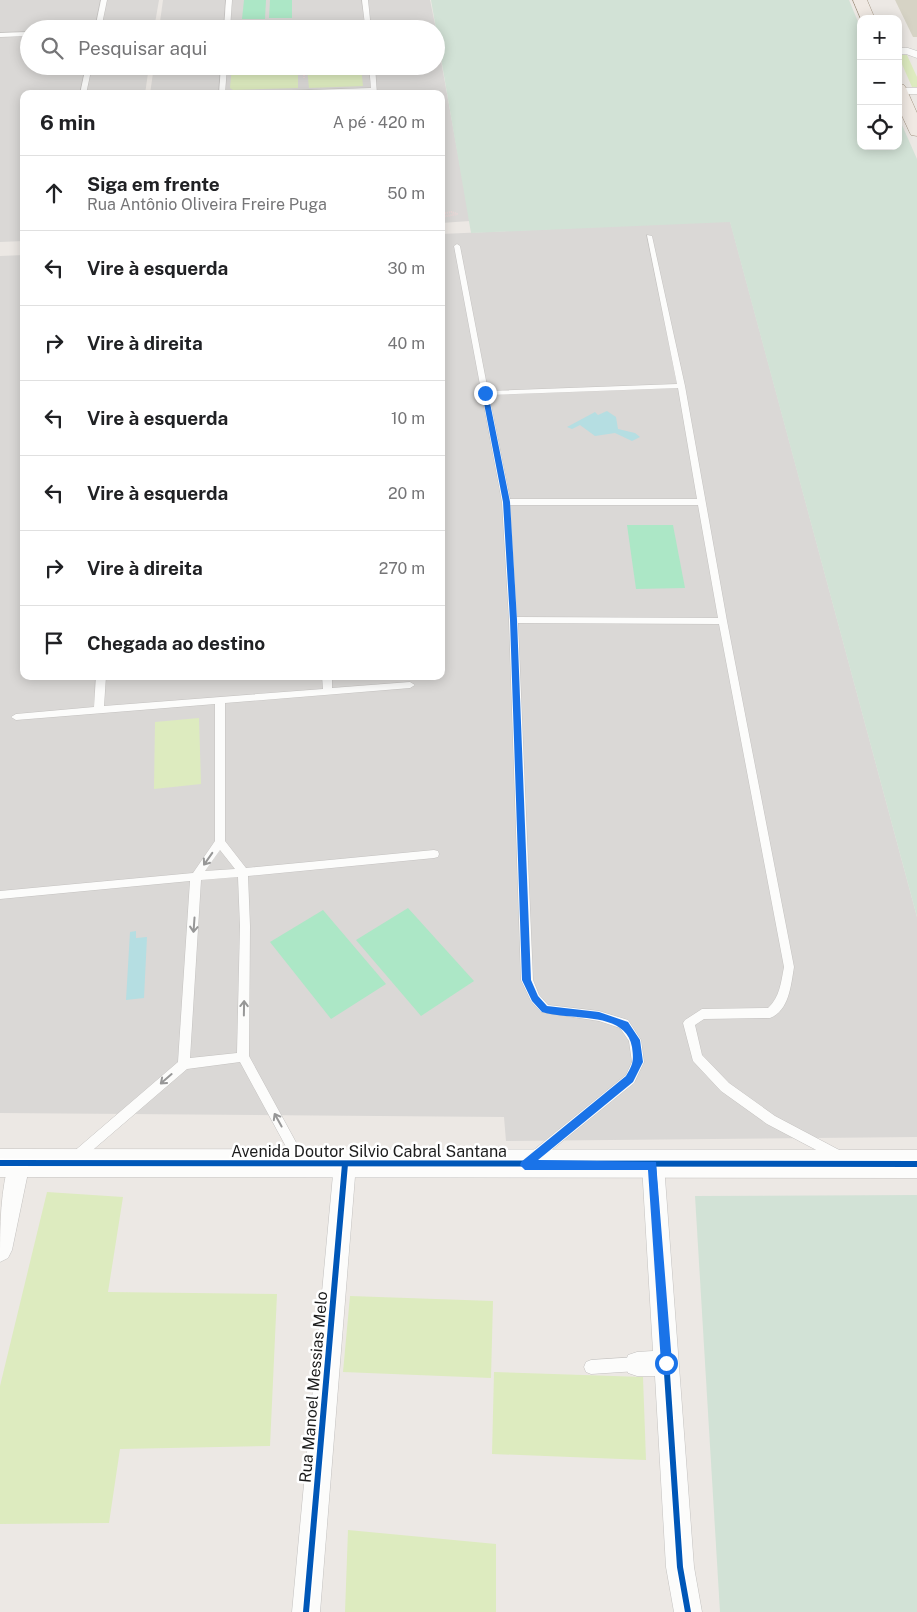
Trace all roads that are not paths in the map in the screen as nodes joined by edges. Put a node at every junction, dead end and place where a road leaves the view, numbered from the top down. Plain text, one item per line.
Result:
1 (104, 0) edge
2 (229, 0) edge
3 (365, 0) edge
4 (860, 0) edge
5 (866, 15) edge
6 (100, 20) edge
7 (228, 20) edge
8 (367, 20) edge
9 (20, 34) edge
10 (0, 35) edge
11 (902, 51) edge
12 (917, 55) edge
13 (87, 75) edge
14 (223, 75) edge
15 (373, 75) edge
16 (84, 90) edge
17 (222, 90) edge
18 (374, 90) edge
19 (902, 90) edge
20 (917, 91) edge
21 (902, 97) edge
22 (917, 131) edge
23 (649, 236) dead end
24 (457, 246) dead end
25 (681, 386) junction
26 (485, 393) junction
27 (506, 502) junction
28 (702, 502) junction
29 (513, 620) junction
30 (723, 622) junction
31 (101, 680) edge
32 (327, 680) edge
33 (410, 685) dead end
34 (328, 691) junction
35 (220, 700) junction
36 (99, 710) junction
37 (16, 717) dead end
38 (220, 842) junction
39 (434, 854) dead end
40 (244, 872) junction
41 (196, 876) junction
42 (0, 895) edge
43 (243, 1057) junction
44 (184, 1064) junction
45 (70, 1162) junction
46 (9, 1163) edge
47 (301, 1163) junction
48 (345, 1164) junction
49 (852, 1164) junction
50 (917, 1164) edge
51 (525, 1165) junction
52 (653, 1165) junction
53 (0, 1250) edge
54 (666, 1363) junction
55 (637, 1364) joint
56 (591, 1367) dead end
57 (306, 1612) edge
58 (688, 1612) edge

1 - 6 lane
2 - 7 lane
3 - 8 lane
4 - 5 main road
9 - 10 lane
11 - 12 street
13 - 16 lane
14 - 17 lane
15 - 18 lane
19 - 20 street
21 - 22 main road
23 - 25 lane
24 - 26 lane
25 - 26 lane
25 - 28 lane
26 - 27 lane
27 - 28 lane
27 - 29 lane
28 - 30 lane
29 - 30 lane
29 - 51 lane
30 - 49 lane
31 - 36 lane
32 - 34 lane
33 - 34 lane
34 - 35 lane
35 - 36 lane
35 - 38 lane
36 - 37 lane
38 - 40 lane
38 -> 41 lane
39 - 40 lane
40 - 41 lane
43 -> 40 lane
41 - 42 lane
41 -> 44 lane
43 - 44 lane
47 -> 43 lane
44 -> 45 lane
45 - 46 street, Avenida Doutor Silvio Cabral Santana
45 - 47 street, Avenida Doutor Silvio Cabral Santana
46 - 53 street
47 - 48 street, Avenida Doutor Silvio Cabral Santana
48 - 51 street, Avenida Doutor Silvio Cabral Santana
48 - 57 street, Rua Manoel Messias Melo
49 - 50 street, Avenida Doutor Silvio Cabral Santana
49 - 52 street, Avenida Doutor Silvio Cabral Santana
51 - 52 street, Avenida Doutor Silvio Cabral Santana
52 - 54 street
54 - 55 street
54 - 58 street
55 - 56 lane

